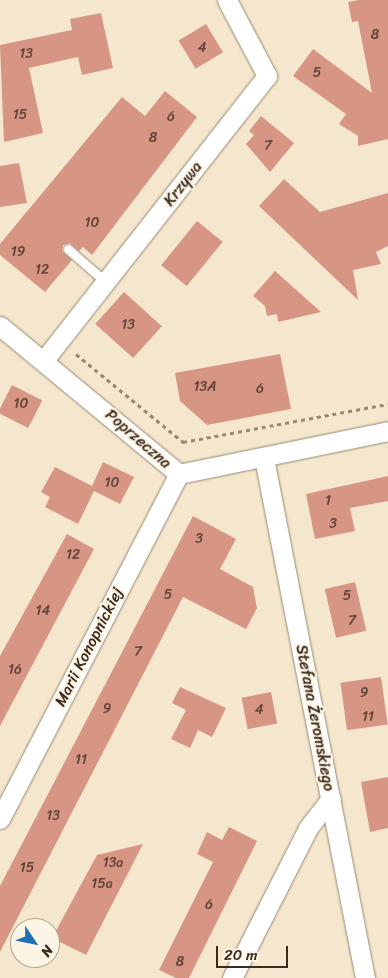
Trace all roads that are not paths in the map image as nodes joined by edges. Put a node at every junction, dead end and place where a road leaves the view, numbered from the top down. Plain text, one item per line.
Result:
1 (227, 0) edge
2 (68, 249) dead end
3 (107, 283) junction
4 (0, 326) edge
5 (44, 359) junction
6 (388, 431) edge
7 (264, 458) junction
8 (179, 474) junction
9 (331, 799) junction
10 (0, 819) edge
11 (232, 978) edge
12 (365, 978) edge

1 - 3 street, Krzywa
2 - 3 lane
3 - 5 street, Krzywa
4 - 5 street, Poprzeczna
5 - 8 street, Poprzeczna
6 - 7 street, Poprzeczna
7 - 8 street, Poprzeczna
7 - 9 street, Stefana Żeromskiego
8 - 10 street, Marii Konopnickiej
9 - 11 street
9 - 12 street, Stefana Żeromskiego

